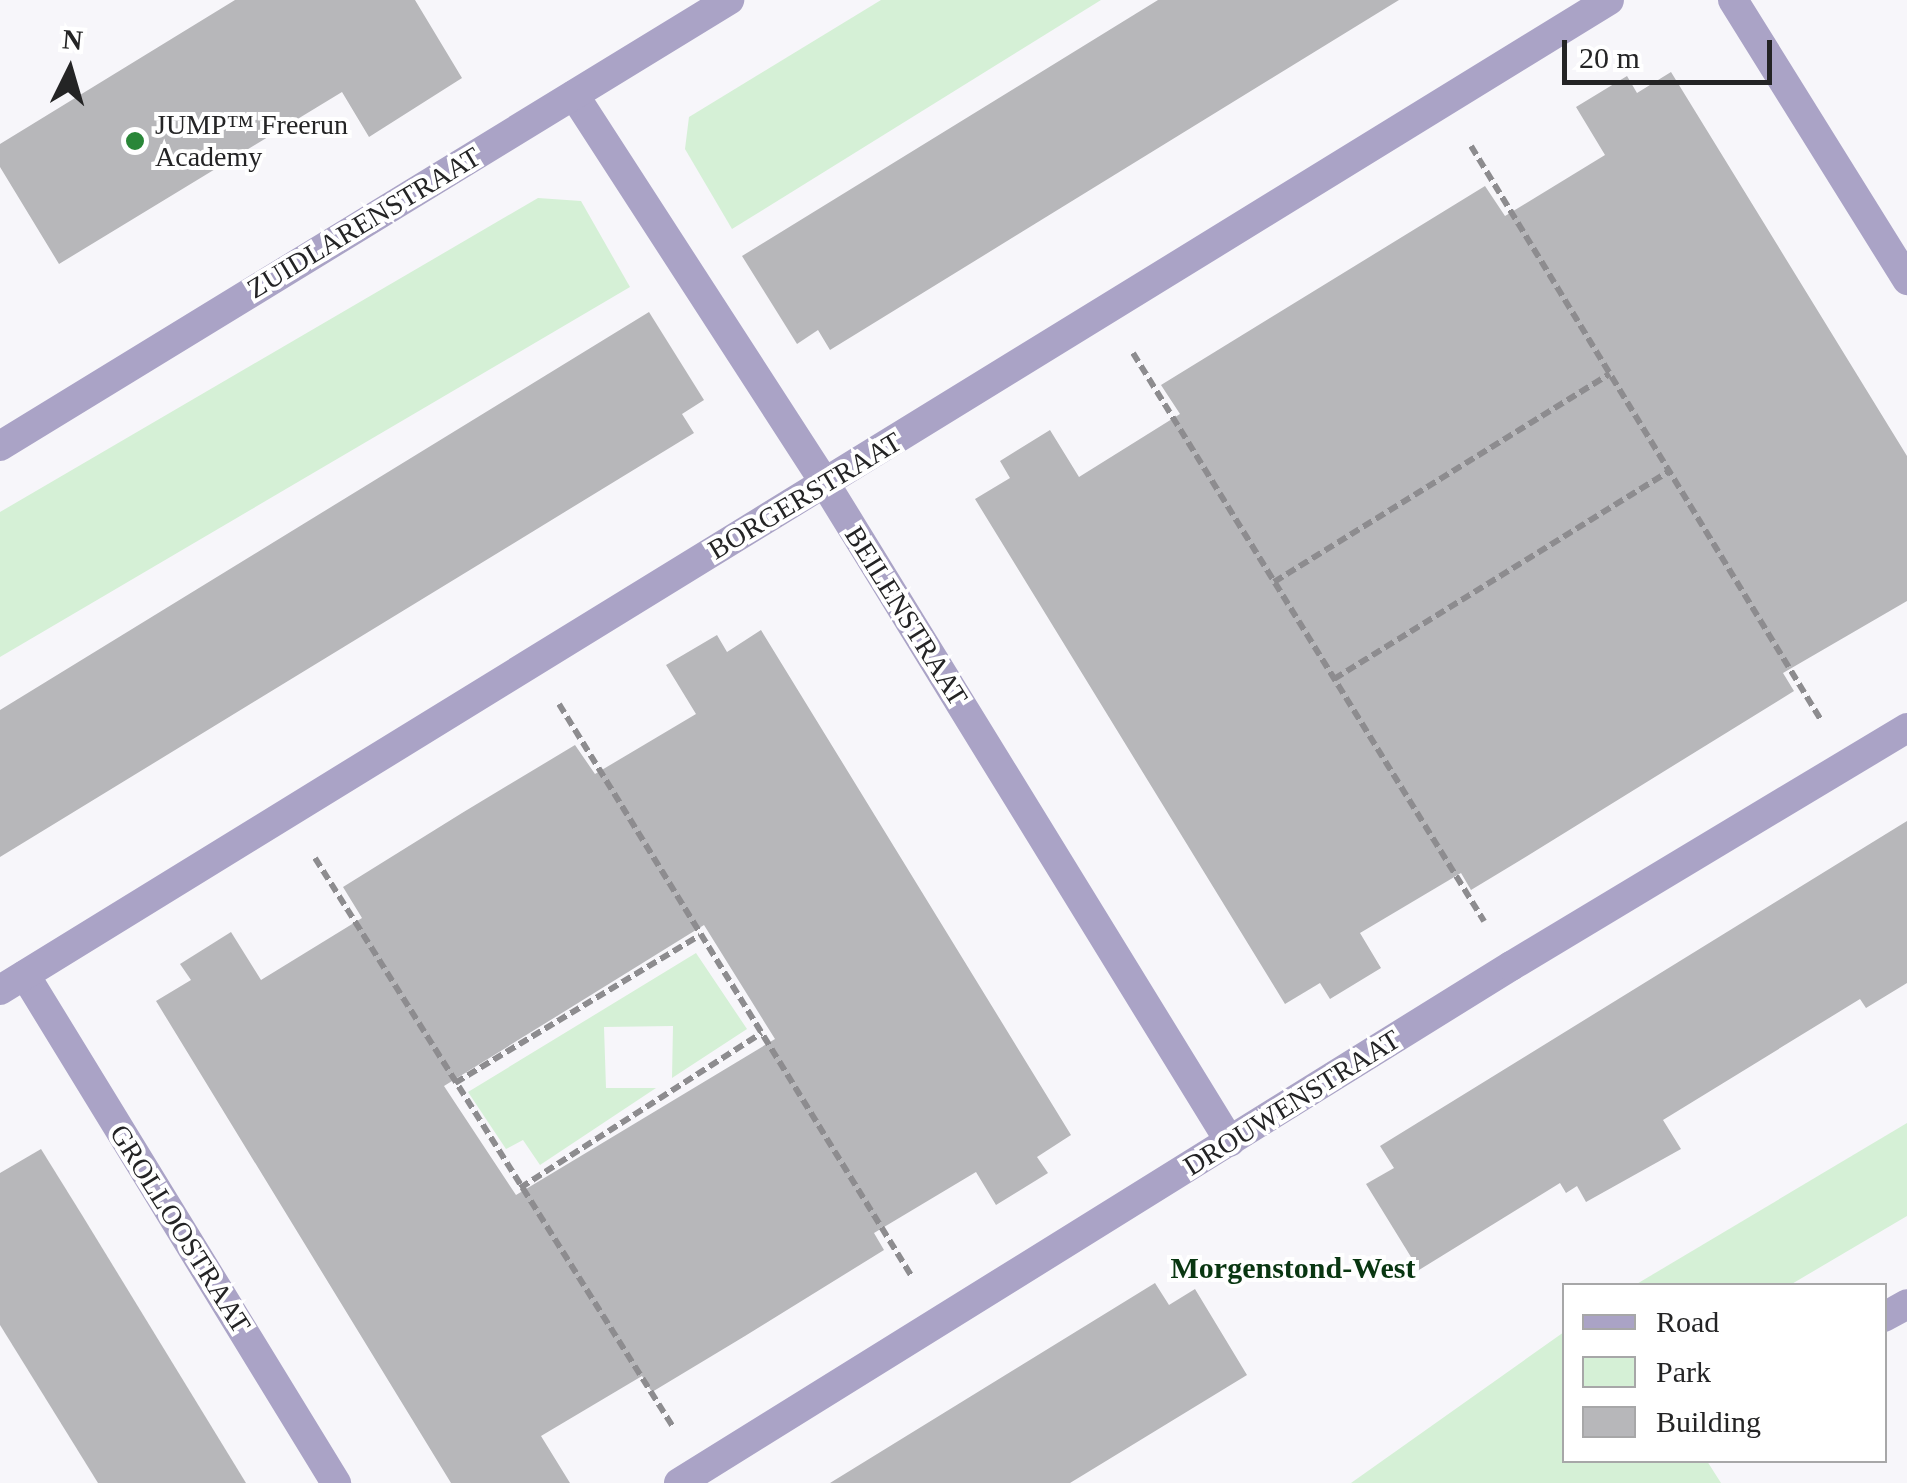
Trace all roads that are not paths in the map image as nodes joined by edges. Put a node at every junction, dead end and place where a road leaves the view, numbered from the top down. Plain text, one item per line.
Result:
1 (729, 0) edge
2 (1609, 0) edge
3 (1733, 0) edge
4 (574, 95) junction
5 (1907, 280) edge
6 (0, 446) edge
7 (826, 485) junction
8 (1907, 728) edge
9 (12, 982) edge
10 (1230, 1142) junction
11 (690, 1476) edge
12 (336, 1483) edge

1 - 4 street, ZUIDLARENSTRAAT
2 - 7 street, BORGERSTRAAT
3 - 5 street
4 - 6 street, ZUIDLARENSTRAAT
4 - 7 street, BEILENSTRAAT
7 - 9 street, BORGERSTRAAT
7 - 10 street, BEILENSTRAAT
8 - 10 street, DROUWENSTRAAT
9 - 12 street, GROLLOOSTRAAT
10 - 11 street, DROUWENSTRAAT

